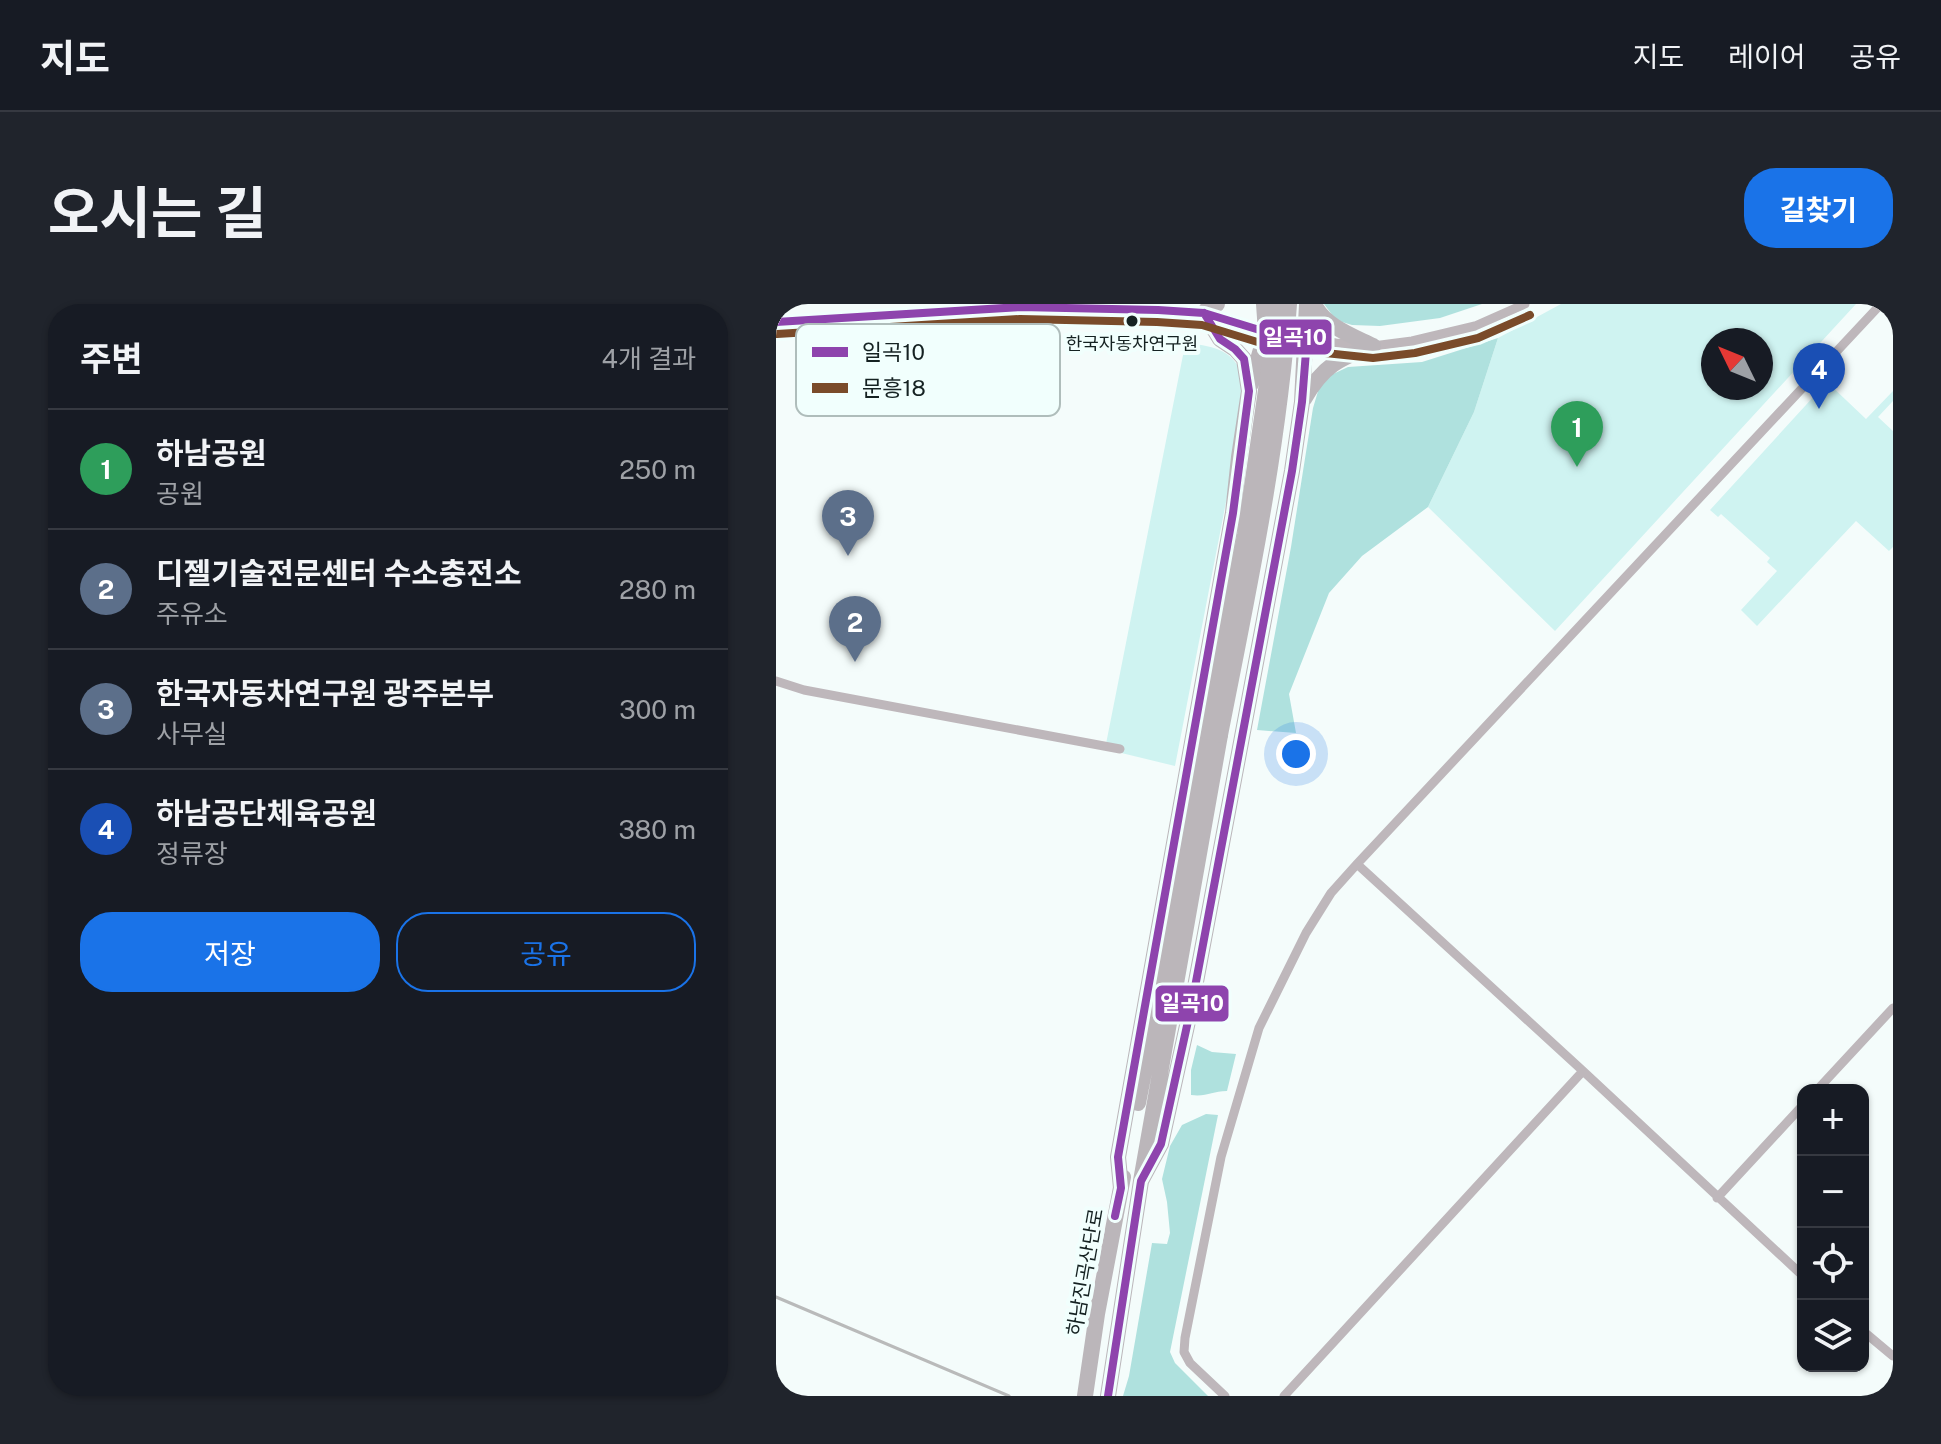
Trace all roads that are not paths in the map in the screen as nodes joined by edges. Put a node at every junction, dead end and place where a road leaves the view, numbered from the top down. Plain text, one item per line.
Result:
1 (778, 304) edge
2 (1264, 304) edge
3 (1275, 304) edge
4 (1289, 304) edge
5 (1307, 304) edge
6 (1314, 304) edge
7 (1525, 304) edge
8 (1881, 304) edge
9 (1210, 308) edge
10 (776, 312) edge
11 (776, 322) edge
12 (1266, 332) junction
13 (1307, 339) junction
14 (1373, 346) junction
15 (1249, 391) junction
16 (1302, 402) junction
17 (776, 681) edge
18 (1213, 733) junction
19 (1120, 749) dead end
20 (1357, 864) junction
21 (1893, 1008) edge
22 (1583, 1071) junction
23 (1823, 1084) edge
24 (1797, 1111) edge
25 (1140, 1186) junction
26 (1121, 1188) junction
27 (1717, 1198) junction
28 (1797, 1271) edge
29 (1869, 1336) edge
30 (1893, 1356) edge
31 (1085, 1396) edge
32 (1108, 1396) edge
33 (1225, 1396) edge
34 (1284, 1396) edge

1 - 10 street
2 - 12 highway
3 - 18 highway, 하남진곡산단로, bridge
4 - 18 highway, 하남진곡산단로, bridge
5 - 13 highway
6 - 14 highway
7 - 14 street
8 - 20 street
9 - 11 street
9 - 12 street
9 - 15 highway
12 - 13 street
12 - 15 highway
13 - 14 street
13 - 16 highway
14 - 16 highway
15 - 26 highway
16 - 25 highway
17 - 19 street
18 - 25 highway, 하남진곡산단로
18 - 26 highway, 하남진곡산단로
20 - 22 street
20 - 33 street
21 - 23 street
22 - 27 street
22 - 34 street
24 - 27 street
25 - 32 highway, 하남진곡산단로
26 - 31 highway, 하남진곡산단로
27 - 28 street
29 - 30 street

